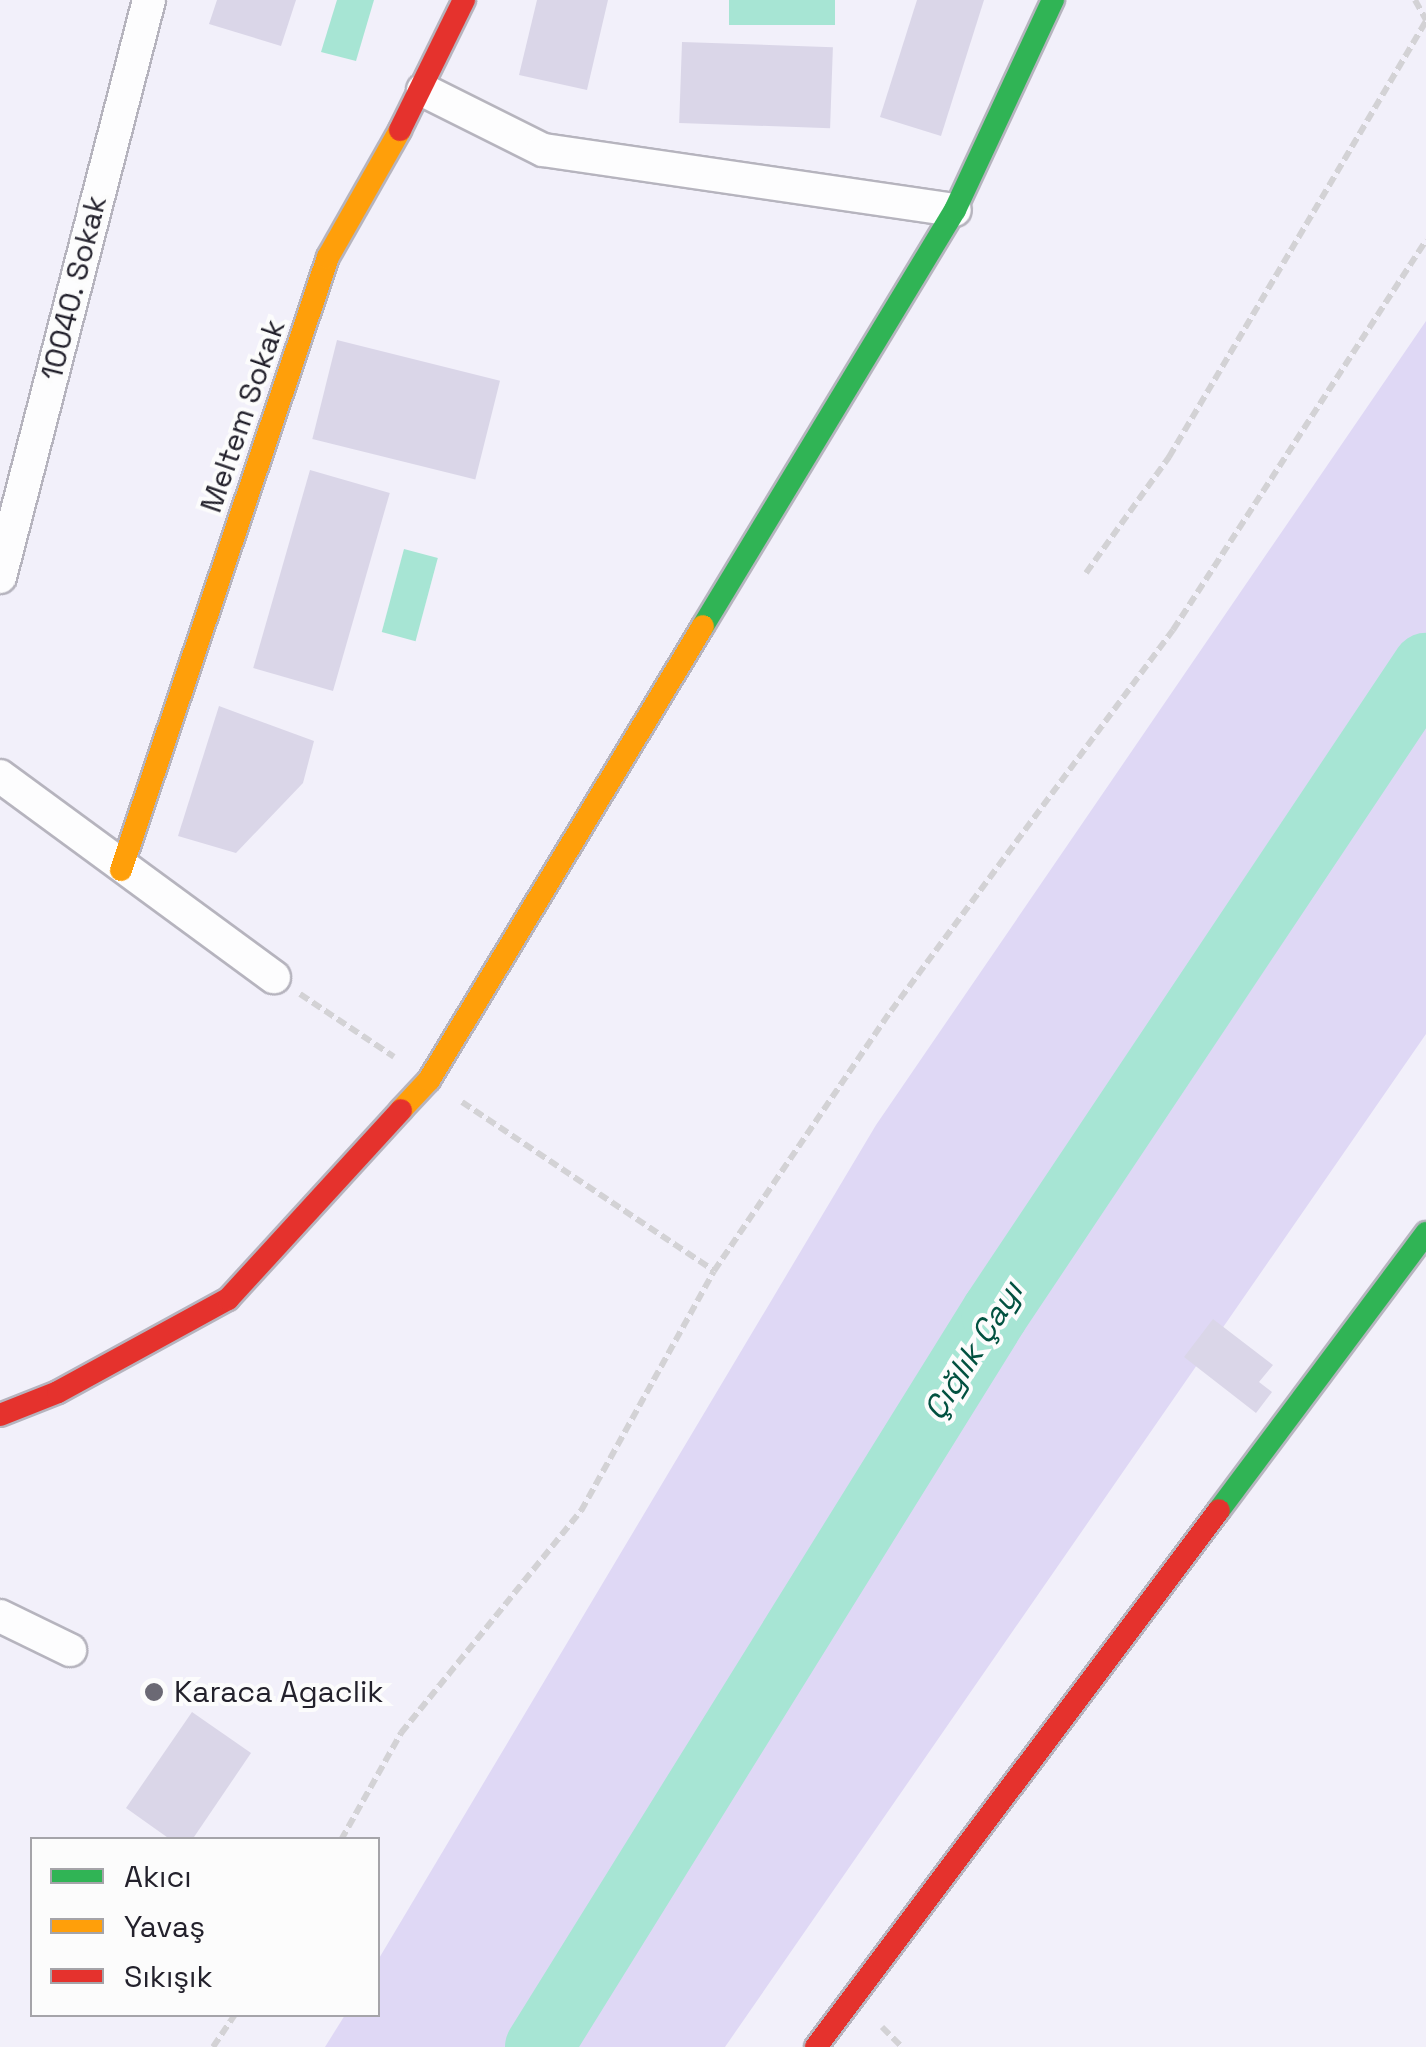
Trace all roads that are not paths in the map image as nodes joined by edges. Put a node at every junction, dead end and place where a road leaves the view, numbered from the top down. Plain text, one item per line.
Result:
1 (149, 0) edge
2 (464, 0) edge
3 (1053, 0) edge
4 (423, 90) junction
5 (955, 210) junction
6 (0, 576) edge
7 (0, 776) edge
8 (120, 870) junction
9 (274, 977) road end
10 (1426, 1233) edge
11 (0, 1415) edge
12 (0, 1616) edge
13 (70, 1650) dead end
14 (816, 2047) edge

1 - 6 street, 10040. Sokak
2 - 4 street, Meltem Sokak
3 - 5 street
4 - 5 street
4 - 8 street, Meltem Sokak
5 - 11 street
7 - 8 street
8 - 9 street
10 - 14 street
12 - 13 street

